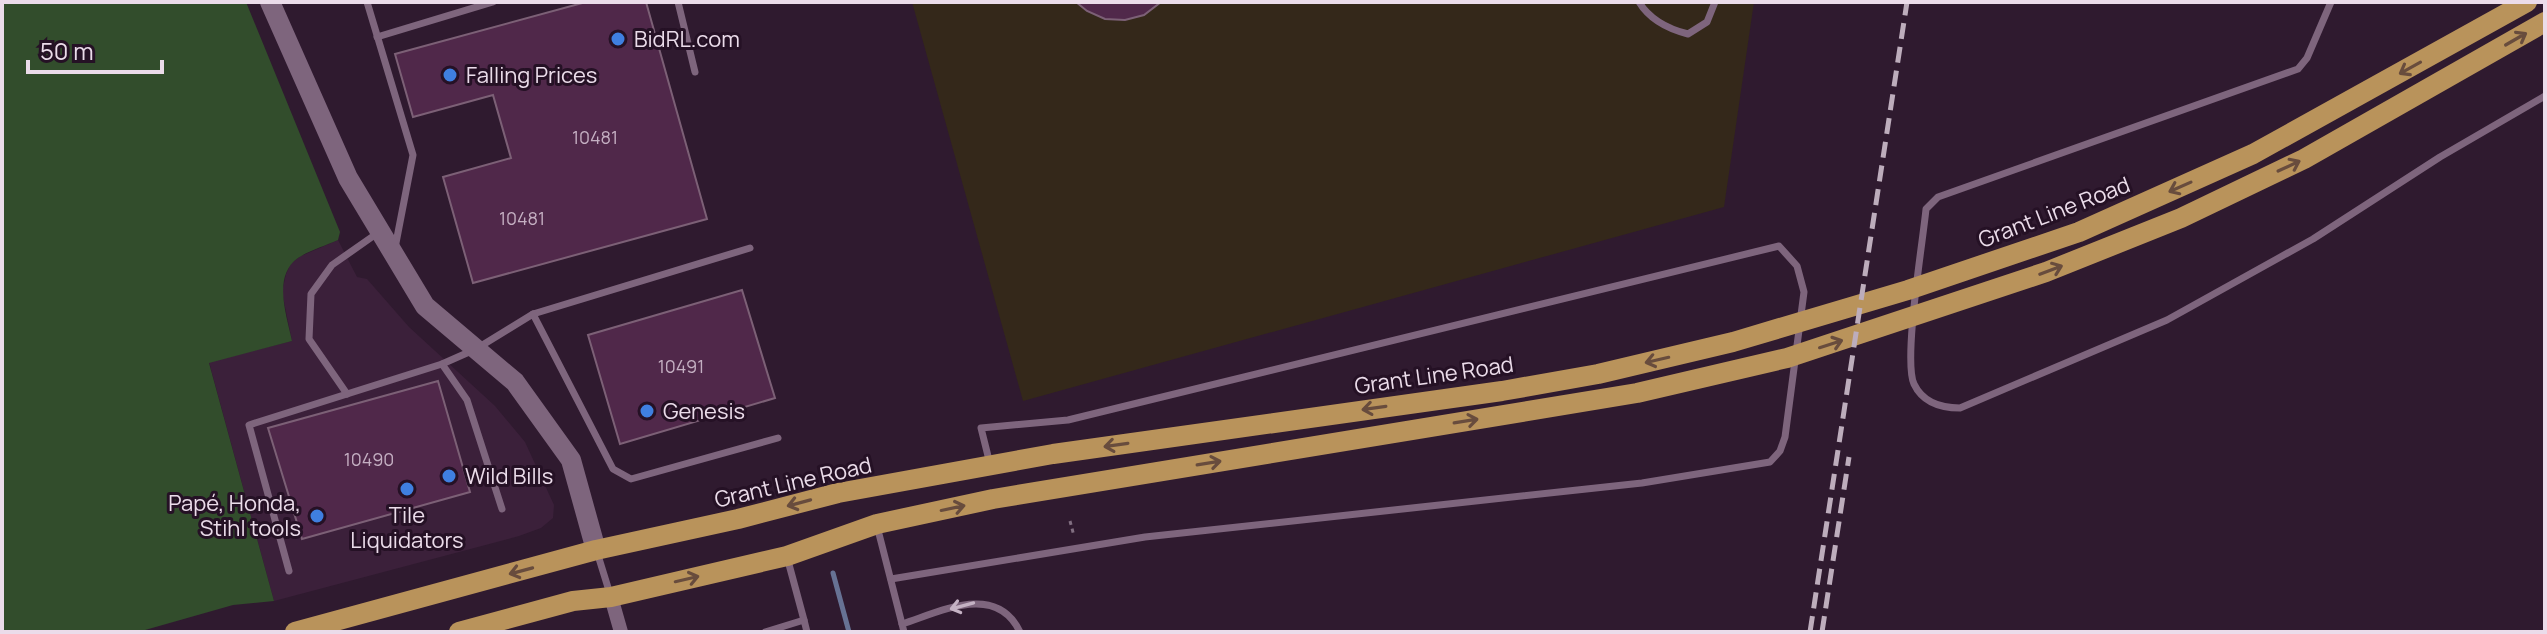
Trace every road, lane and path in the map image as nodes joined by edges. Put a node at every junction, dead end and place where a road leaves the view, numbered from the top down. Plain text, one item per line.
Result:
1 (270, 2) edge
2 (367, 2) edge
3 (493, 2) edge
4 (678, 2) edge
5 (1639, 2) edge
6 (1715, 2) edge
7 (2331, 2) edge
8 (2527, 2) edge
9 (2545, 22) edge
10 (377, 37) junction
11 (695, 72) dead end
12 (2545, 96) edge
13 (381, 231) junction
14 (750, 248) dead end
15 (394, 254) junction
16 (533, 314) junction
17 (476, 349) junction
18 (442, 364) junction
19 (347, 394) junction
20 (778, 438) dead end
21 (991, 466) junction
22 (502, 509) dead end
23 (1070, 521) dead end
24 (877, 524) junction
25 (1076, 548) junction
26 (596, 550) junction
27 (787, 556) junction
28 (289, 571) dead end
29 (891, 579) junction
30 (611, 597) junction
31 (804, 620) junction
32 (903, 628) edge
33 (295, 632) edge
34 (459, 632) edge
35 (621, 632) edge
36 (765, 632) edge
37 (807, 632) edge
38 (1020, 632) edge

1 - 13 main road
2 - 10 lane
3 - 10 lane
4 - 11 lane
5 - 6 lane
7 - 12 lane
8 -> 21 main road, Grant Line Road
24 -> 9 main road
10 - 15 lane
13 - 15 main road
13 - 19 lane
14 - 16 lane
15 - 17 main road
16 - 17 lane
16 - 20 lane
17 - 18 lane
17 - 26 main road
18 - 19 lane
18 - 22 lane
19 - 28 lane
21 - 25 lane
21 -> 26 main road, Grant Line Road
23 - 25 path
24 - 27 main road
24 - 29 lane
25 - 29 lane
26 - 30 lane
26 -> 33 main road, Grant Line Road
30 -> 27 main road
27 - 31 lane
29 - 32 lane
30 - 34 main road
30 - 35 street
31 - 36 lane
31 - 37 lane
38 -> 32 lane

